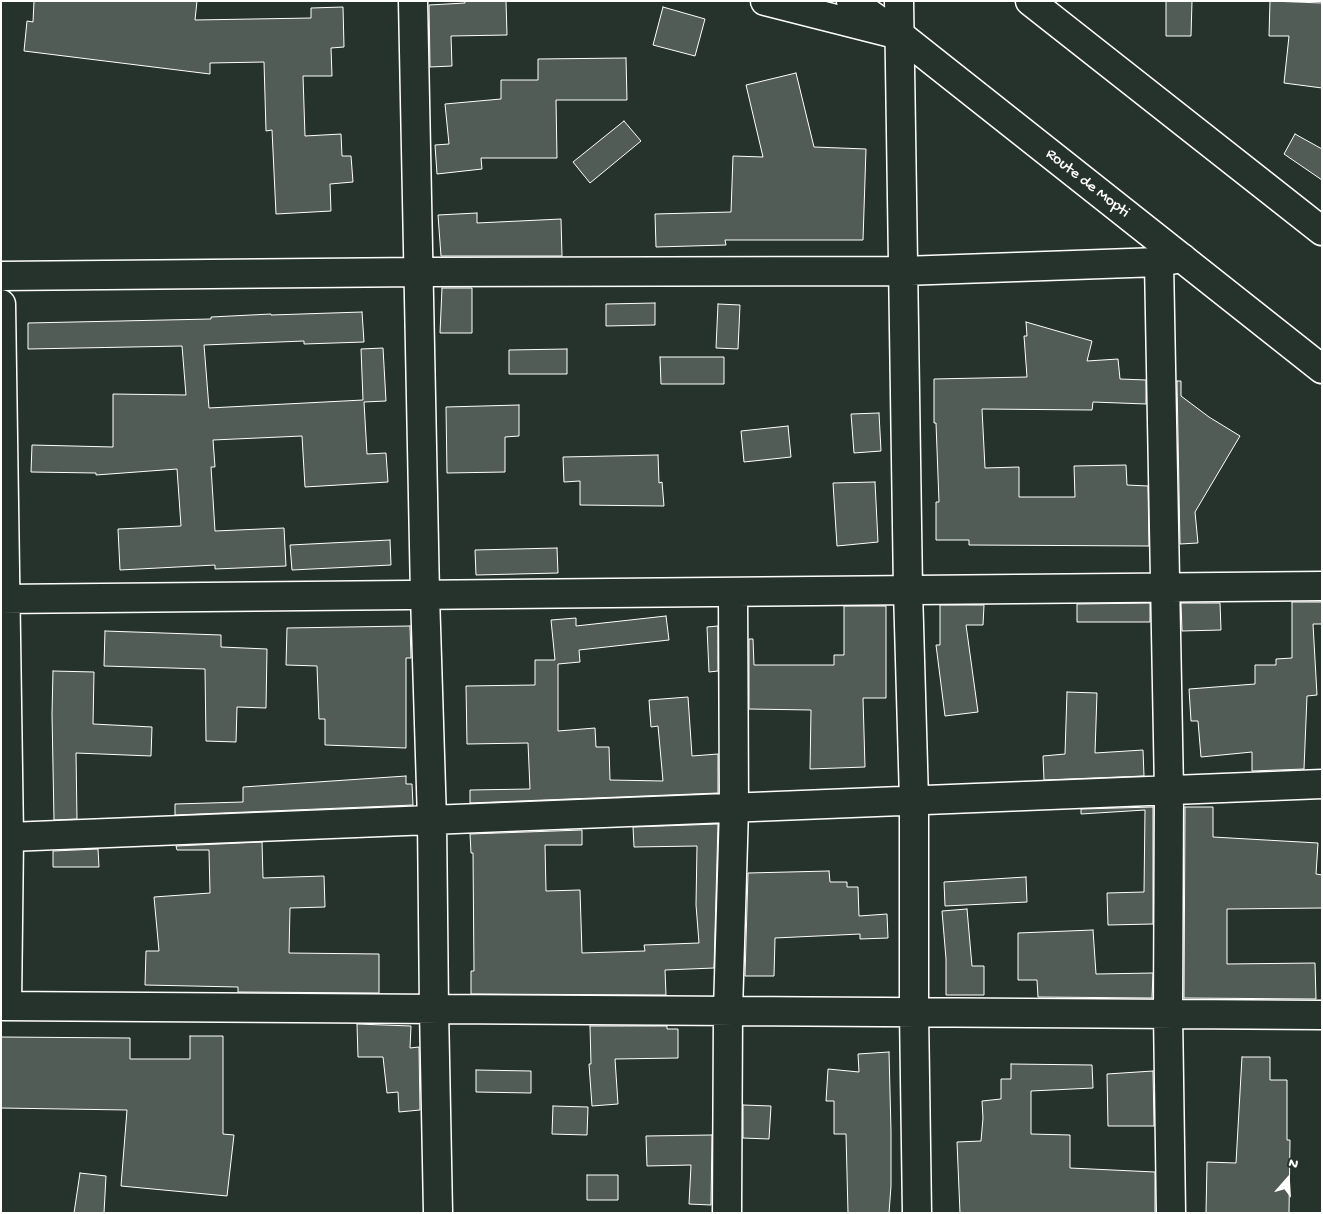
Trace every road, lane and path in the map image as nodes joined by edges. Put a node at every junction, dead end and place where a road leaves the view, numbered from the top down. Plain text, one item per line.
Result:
1 (413, 1) edge
2 (765, 1) edge
3 (851, 1) edge
4 (899, 1) edge
5 (1030, 1) edge
6 (900, 35) junction
7 (1322, 231) edge
8 (1171, 260) junction
9 (903, 271) junction
10 (418, 272) junction
11 (1, 276) edge
12 (1, 304) edge
13 (1322, 369) edge
14 (1322, 586) edge
15 (1164, 587) junction
16 (908, 590) junction
17 (733, 593) junction
18 (425, 595) junction
19 (3, 599) edge
20 (1322, 784) edge
21 (1169, 790) junction
22 (914, 800) junction
23 (734, 808) junction
24 (432, 820) junction
25 (9, 837) junction
26 (4, 1006) edge
27 (434, 1009) junction
28 (728, 1011) junction
29 (914, 1012) junction
30 (1168, 1014) junction
31 (1322, 1015) edge
32 (438, 1213) edge
33 (727, 1213) edge
34 (917, 1213) edge
35 (1171, 1213) edge

1 - 10 main road
2 - 6 main road
3 - 6 main road, Route de Mopti
4 - 6 main road
5 - 7 main road
6 - 8 main road, Route de Mopti
6 - 9 main road
8 - 9 main road
8 - 13 main road, Route de Mopti
8 - 15 main road
9 - 10 main road
9 - 16 main road
10 - 11 main road
10 - 18 main road
12 - 19 main road
14 - 15 main road
15 - 16 main road
15 - 21 main road
16 - 17 main road
16 - 22 main road
17 - 18 main road
17 - 23 main road
18 - 19 main road
18 - 24 main road
19 - 25 main road
20 - 21 main road
21 - 22 main road
21 - 30 main road
22 - 23 main road
22 - 29 main road
23 - 24 main road
23 - 28 main road
24 - 25 main road
24 - 27 main road
25 - 26 main road
26 - 27 main road
27 - 28 main road
27 - 32 main road
28 - 29 main road
28 - 33 main road
29 - 30 main road
29 - 34 main road
30 - 31 main road
30 - 35 main road

